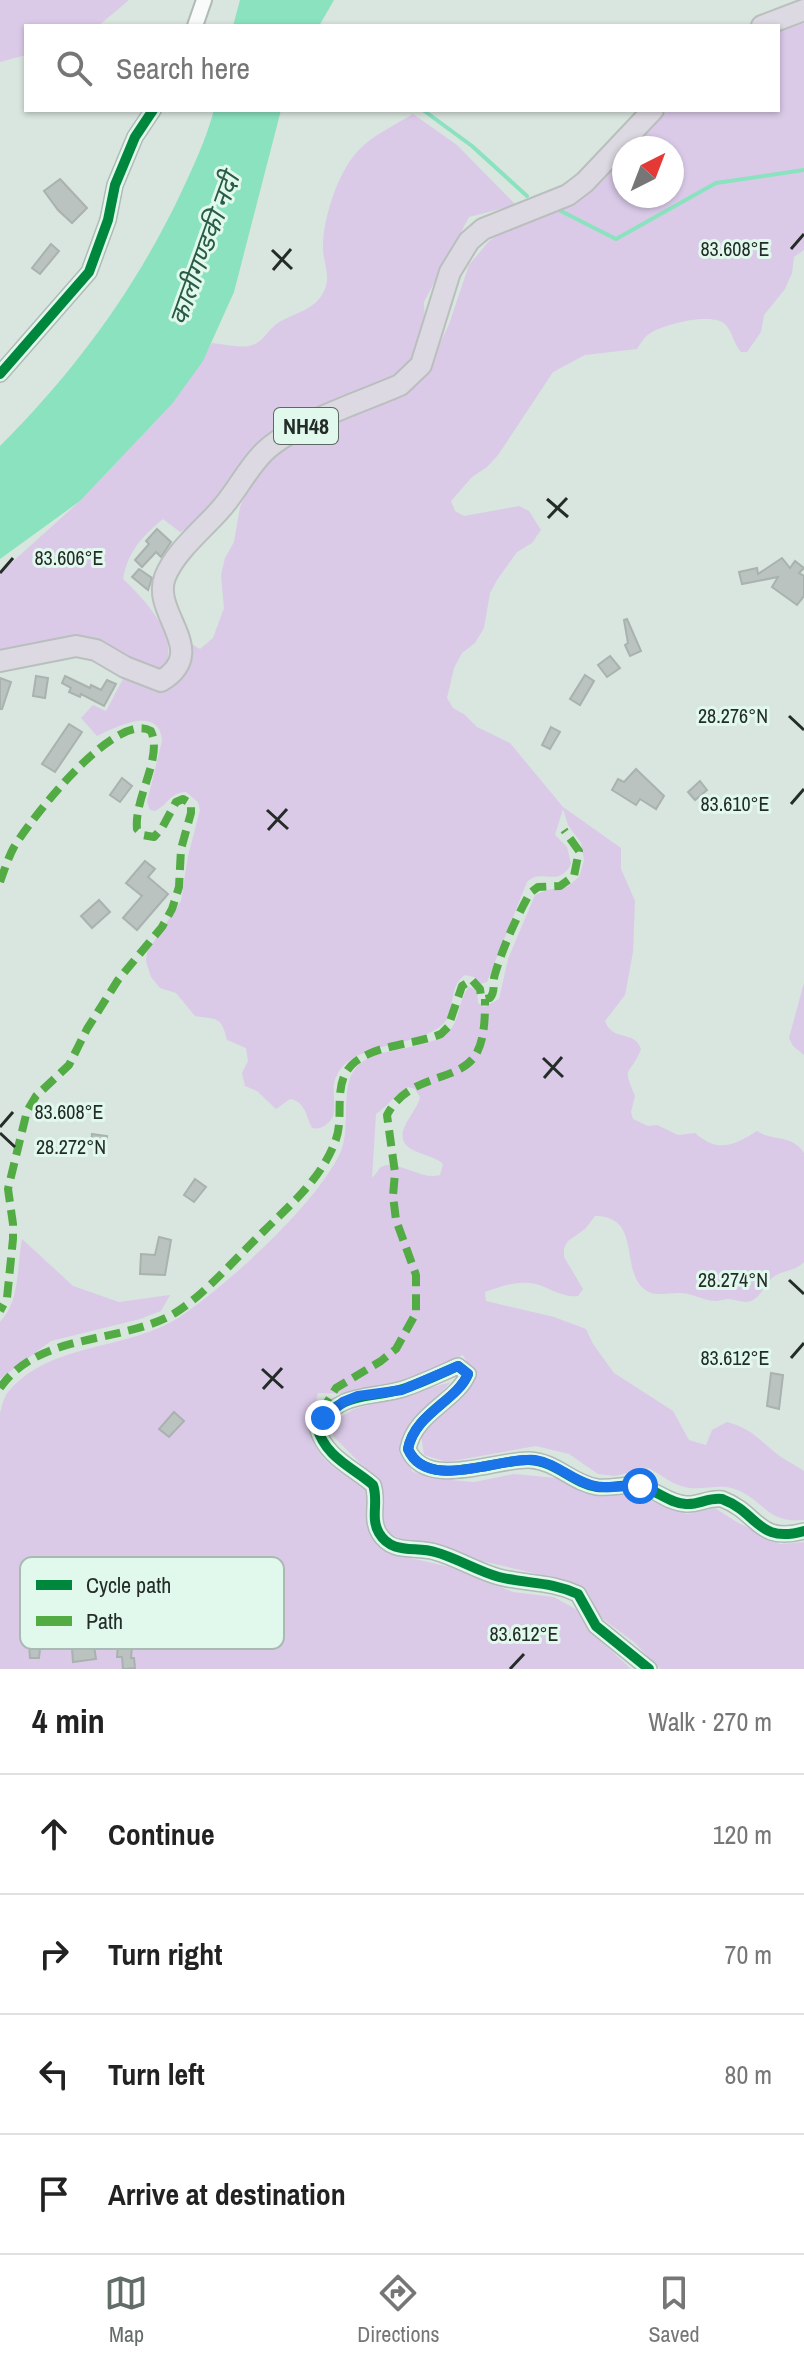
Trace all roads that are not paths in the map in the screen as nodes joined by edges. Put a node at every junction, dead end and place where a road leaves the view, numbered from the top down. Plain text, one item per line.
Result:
1 (204, 0) edge
2 (804, 10) edge
3 (196, 24) edge
4 (767, 24) edge
5 (152, 112) edge
6 (651, 112) edge
7 (0, 374) edge
8 (0, 661) edge
9 (804, 1531) edge
10 (649, 1669) edge

1 - 3 street
2 - 4 highway
5 - 7 street
6 - 8 highway, NH48
9 - 10 street

